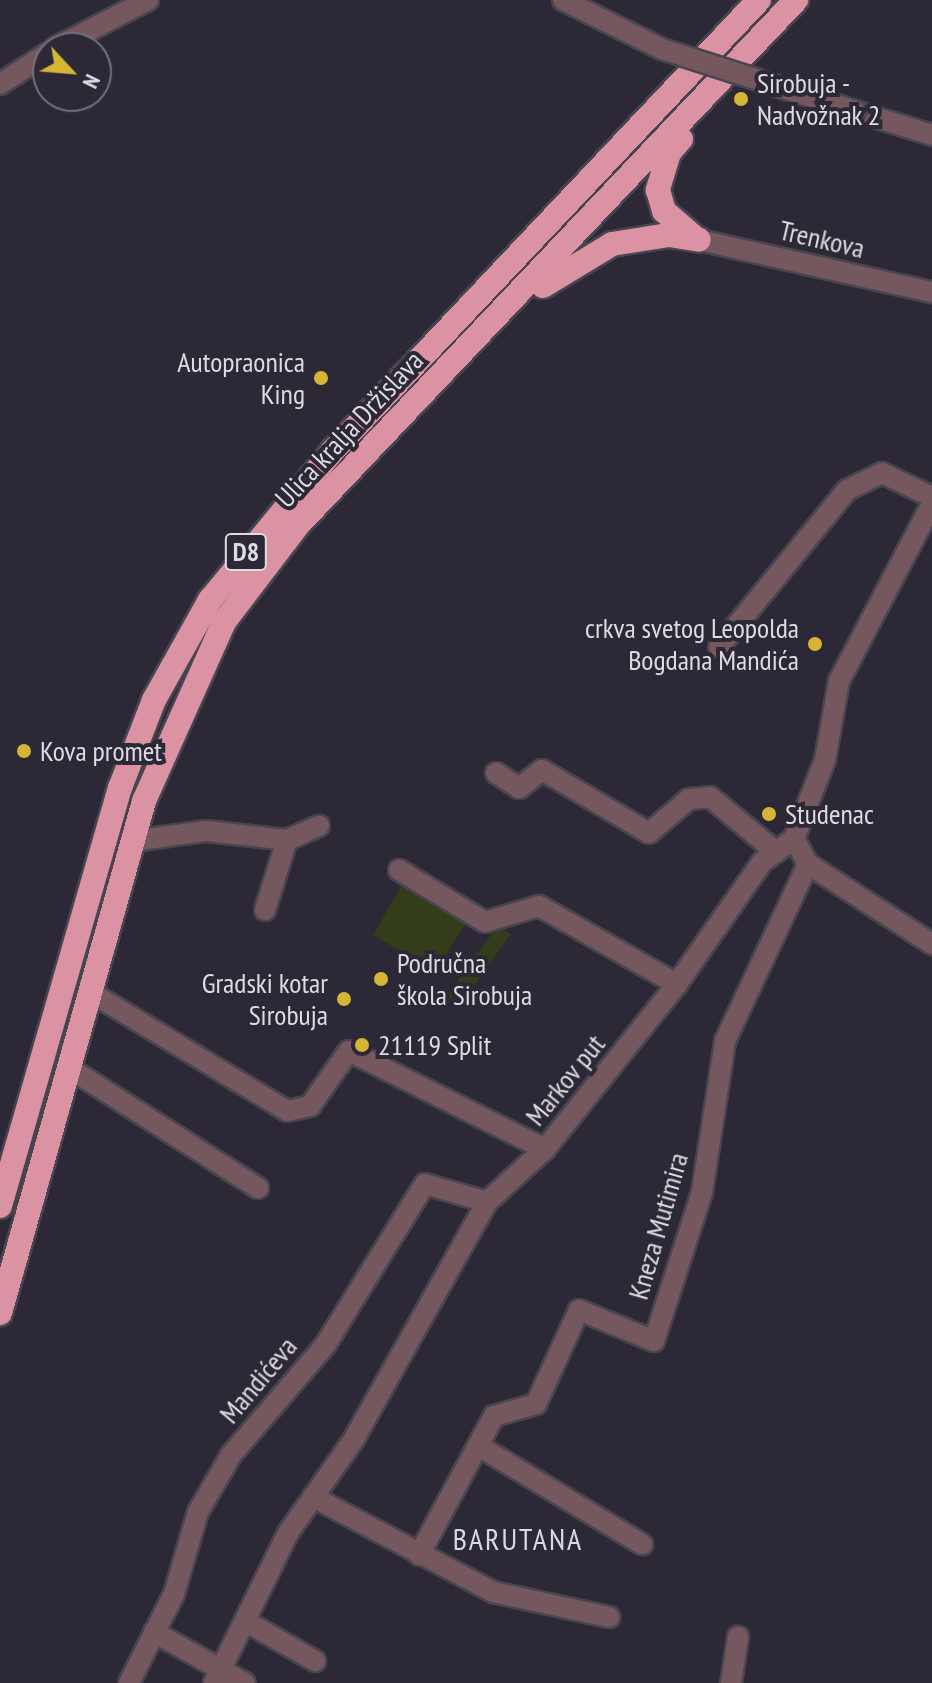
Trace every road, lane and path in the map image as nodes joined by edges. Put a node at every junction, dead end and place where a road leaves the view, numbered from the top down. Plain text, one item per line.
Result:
1 (148, 0) edge
2 (563, 0) edge
3 (759, 0) edge
4 (796, 0) edge
5 (86, 32) edge
6 (32, 63) edge
7 (0, 84) edge
8 (710, 91) junction
9 (932, 135) edge
10 (699, 240) junction
11 (932, 292) edge
12 (505, 308) junction
13 (932, 497) edge
14 (932, 504) edge
15 (719, 647) dead end
16 (496, 773) dead end
17 (319, 826) dead end
18 (794, 839) junction
19 (287, 840) junction
20 (133, 841) junction
21 (776, 852) junction
22 (808, 864) junction
23 (399, 870) dead end
24 (265, 910) dead end
25 (932, 944) edge
26 (677, 984) junction
27 (90, 992) junction
28 (69, 1068) junction
29 (545, 1149) junction
30 (258, 1188) dead end
31 (487, 1202) junction
32 (0, 1206) edge
33 (0, 1313) edge
34 (482, 1448) junction
35 (313, 1497) junction
36 (642, 1544) dead end
37 (419, 1555) junction
38 (609, 1617) dead end
39 (245, 1621) junction
40 (154, 1632) junction
41 (738, 1637) dead end
42 (315, 1661) dead end
43 (218, 1675) edge
44 (129, 1683) edge
45 (245, 1683) edge
46 (731, 1683) edge

1 - 5 street
2 - 9 street, bridge
3 - 32 highway, Ulica kralja Držislava / D8
4 - 8 highway, Ulica kralja Držislava / D8
6 - 7 street
8 - 10 highway
8 - 12 highway, Ulica kralja Držislava / D8
10 - 11 street, Trenkova
10 - 12 highway
12 - 20 highway, Ulica kralja Držislava / D8
13 - 15 street
14 - 18 street
16 - 21 street
17 - 19 street
18 - 21 street, Markov put
18 - 22 street
19 - 20 street
19 - 24 street
20 - 27 highway, Ulica kralja Držislava / D8
21 - 26 street, Markov put
22 - 25 street
22 - 34 street, Kneza Mutimira
23 - 26 street
26 - 29 street, Markov put
27 - 28 highway, Ulica kralja Držislava / D8
27 - 29 street
28 - 30 street
28 - 33 highway, Ulica kralja Držislava / D8
29 - 31 street, Markov put
31 - 35 street, Markov put
31 - 40 street, Mandićeva
34 - 36 street
34 - 37 street, Kneza Mutimira
35 - 37 street
35 - 39 street, Markov put
37 - 38 street
39 - 42 street
39 - 43 street, Markov put
40 - 43 street
40 - 44 street, Mandićeva
41 - 46 street
43 - 45 street

